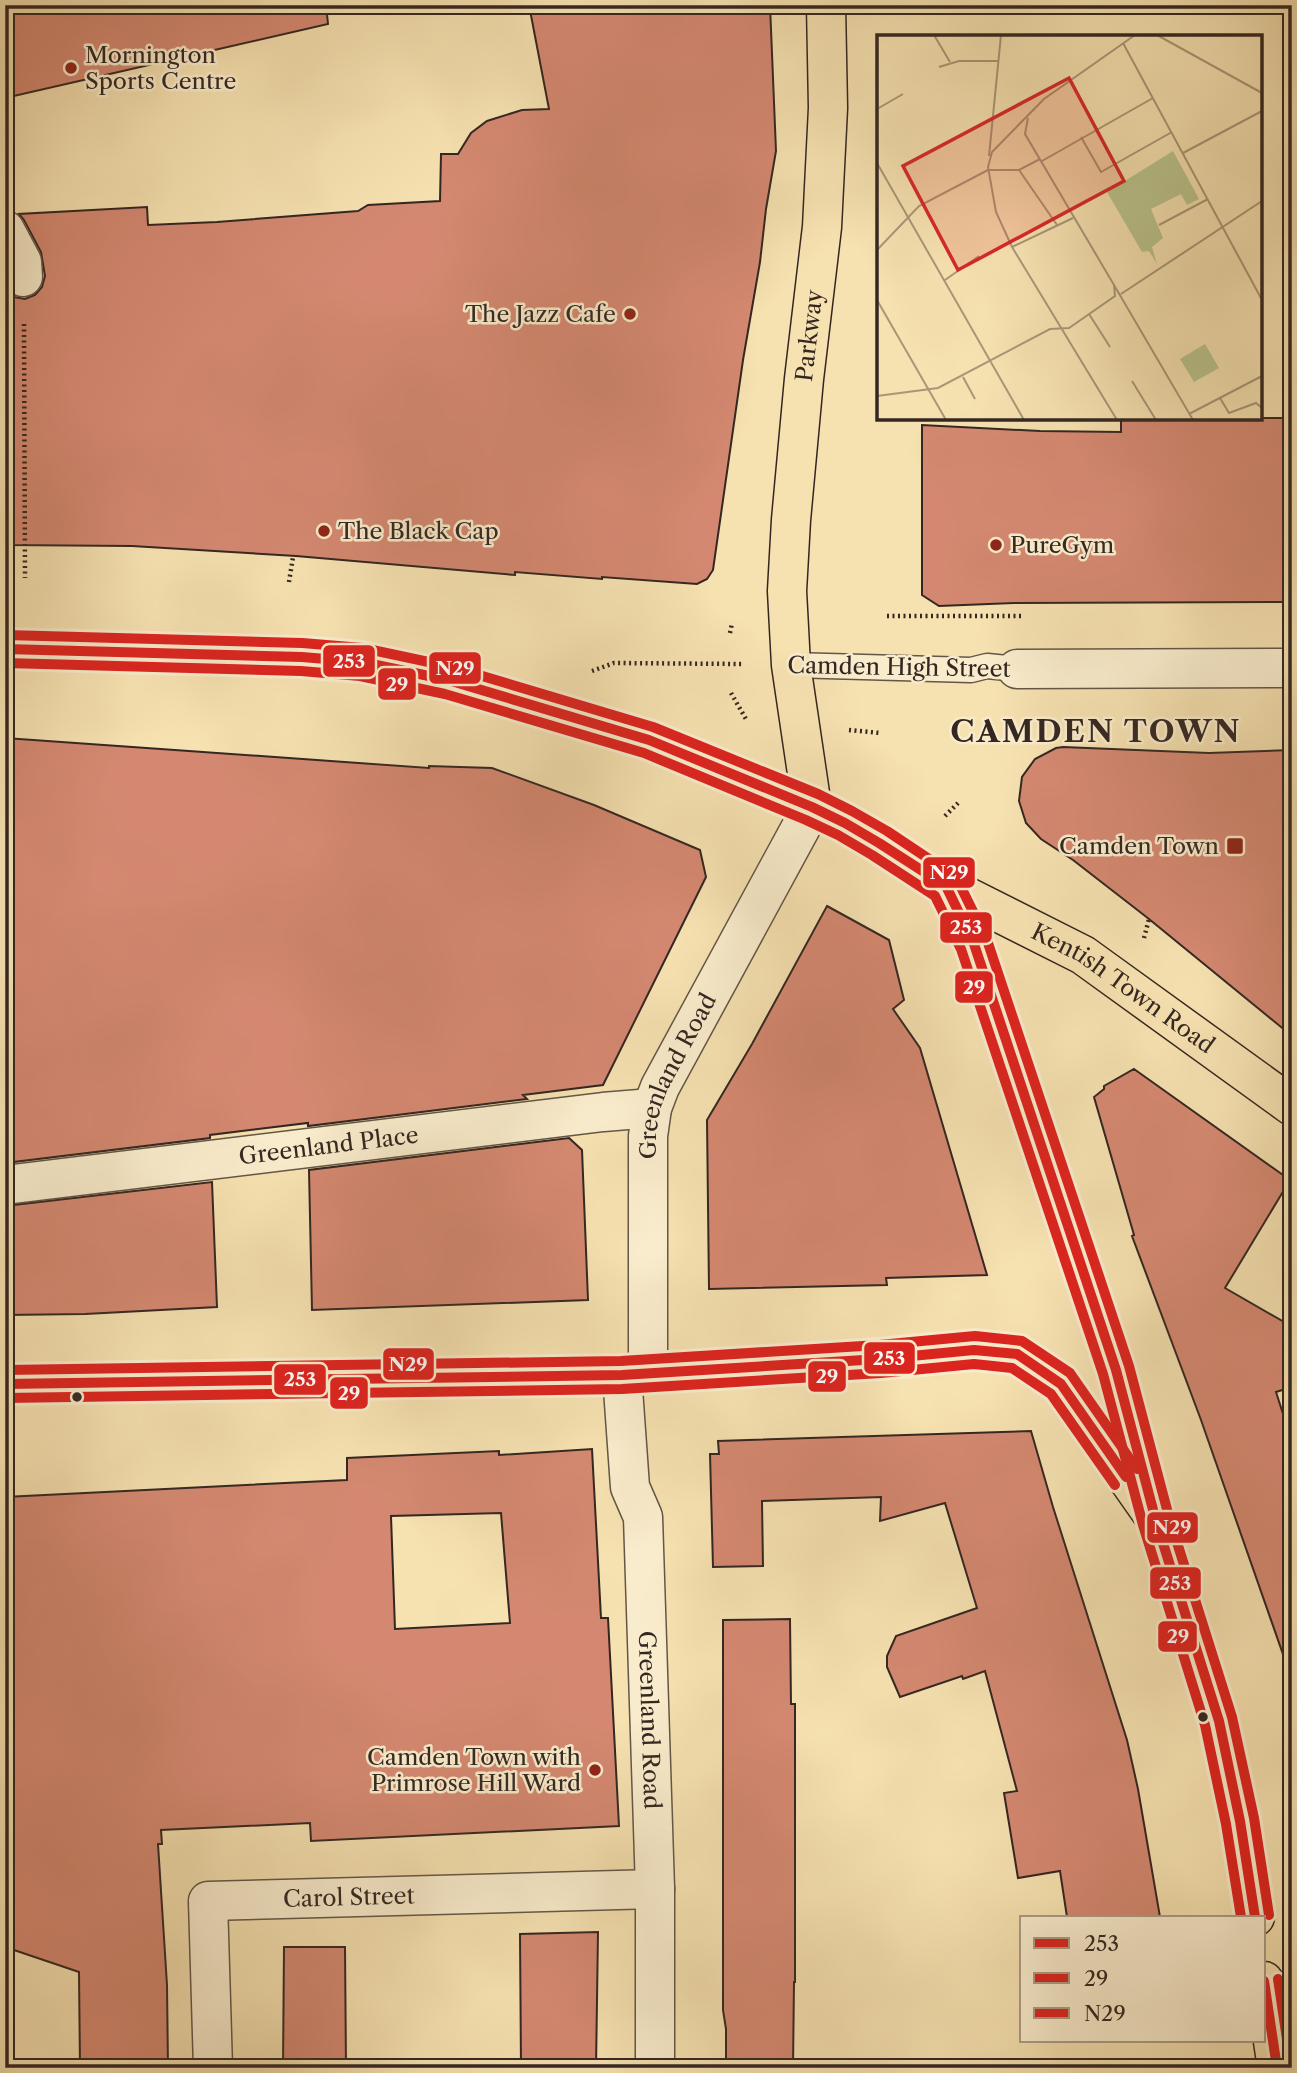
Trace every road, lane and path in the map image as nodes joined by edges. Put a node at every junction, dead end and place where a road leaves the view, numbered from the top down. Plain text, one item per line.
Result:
1 (826, 5) edge
2 (5, 230) edge
3 (23, 277) joint
4 (293, 557) dead end
5 (25, 578) dead end
6 (289, 582) dead end
7 (732, 623) dead end
8 (730, 633) dead end
9 (5, 649) edge
10 (791, 665) junction
11 (1292, 668) edge
12 (1017, 669) joint
13 (589, 672) dead end
14 (731, 693) dead end
15 (741, 726) dead end
16 (849, 730) dead end
17 (880, 733) dead end
18 (958, 803) dead end
19 (812, 807) junction
20 (945, 816) dead end
21 (946, 886) junction
22 (1292, 1106) edge
23 (652, 1108) junction
24 (5, 1185) edge
25 (635, 1374) junction
26 (5, 1384) edge
27 (1156, 1521) junction
28 (655, 1889) junction
29 (1255, 1916) edge
30 (1266, 1994) edge
31 (213, 2068) edge
32 (655, 2068) edge
33 (1277, 2068) edge

1 - 10 main road, Parkway
2 - 3 street
3 - 5 path
4 - 6 path
7 - 8 path
9 - 19 main road
10 - 12 lane, Camden High Street
10 - 13 path, Camden High Street
10 - 19 main road, Parkway
11 - 12 street, Camden High Street
14 - 15 path
16 - 17 path
18 - 20 path
19 - 21 main road, Kentish Town Road
19 - 23 street, Greenland Road
21 - 22 main road, Kentish Town Road
21 - 27 main road
23 - 24 street, Greenland Place
23 - 25 street, Greenland Road
25 - 26 main road
25 - 27 main road
25 - 28 street, Greenland Road
27 - 29 main road
28 - 31 street, Carol Street
28 - 32 street, Greenland Road
30 - 33 main road

